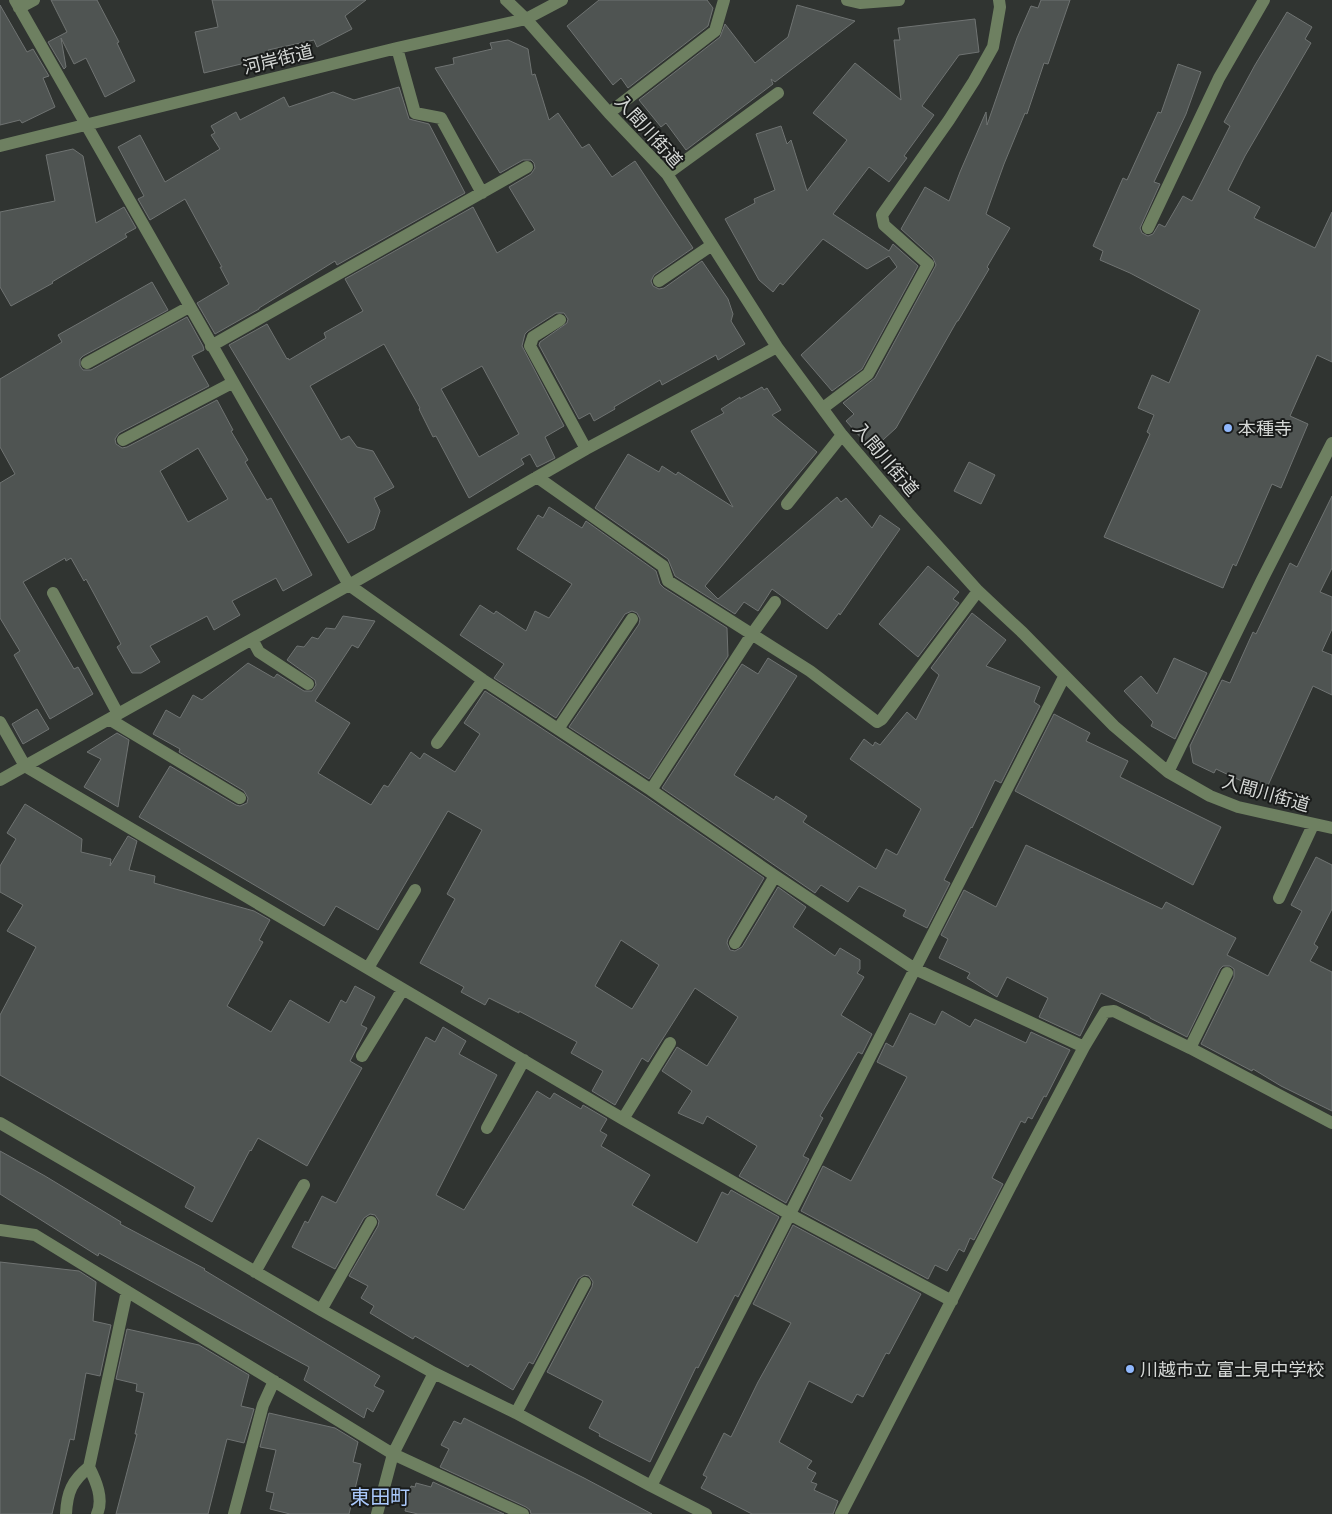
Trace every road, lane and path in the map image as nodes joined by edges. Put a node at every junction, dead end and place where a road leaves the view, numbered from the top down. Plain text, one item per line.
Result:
1 (34, 0) edge
2 (506, 0) edge
3 (562, 0) edge
4 (724, 0) edge
5 (847, 0) edge
6 (899, 0) edge
7 (999, 0) edge
8 (1264, 0) edge
9 (17, 4) edge
10 (526, 19) junction
11 (397, 48) junction
12 (778, 93) dead end
13 (609, 113) junction
14 (86, 124) junction
15 (0, 146) edge
16 (527, 167) dead end
17 (667, 174) junction
18 (482, 193) junction
19 (1148, 228) dead end
20 (712, 245) junction
21 (659, 282) dead end
22 (189, 307) junction
23 (560, 320) dead end
24 (211, 346) junction
25 (777, 347) junction
26 (87, 363) dead end
27 (232, 382) junction
28 (822, 408) junction
29 (842, 434) junction
30 (123, 440) dead end
31 (1332, 443) edge
32 (586, 449) junction
33 (537, 477) junction
34 (787, 504) dead end
35 (348, 586) junction
36 (978, 591) junction
37 (53, 593) dead end
38 (775, 602) dead end
39 (632, 619) dead end
40 (752, 634) junction
41 (252, 640) junction
42 (1064, 677) junction
43 (482, 680) junction
44 (308, 684) dead end
45 (114, 716) junction
46 (0, 722) edge
47 (558, 729) junction
48 (437, 743) dead end
49 (25, 766) junction
50 (1168, 772) junction
51 (0, 780) edge
52 (651, 790) junction
53 (240, 798) dead end
54 (1313, 825) junction
55 (1332, 828) edge
56 (775, 876) junction
57 (415, 890) dead end
58 (1279, 898) dead end
59 (735, 943) dead end
60 (368, 968) junction
61 (915, 969) junction
62 (1227, 973) dead end
63 (403, 989) junction
64 (670, 1043) dead end
65 (1084, 1047) junction
66 (1190, 1048) junction
67 (362, 1056) dead end
68 (524, 1060) junction
69 (623, 1118) junction
70 (1332, 1123) edge
71 (0, 1124) edge
72 (486, 1128) dead end
73 (304, 1186) dead end
74 (791, 1215) junction
75 (370, 1222) dead end
76 (0, 1230) edge
77 (255, 1272) junction
78 (585, 1283) dead end
79 (127, 1291) junction
80 (952, 1301) junction
81 (321, 1310) junction
82 (434, 1373) junction
83 (274, 1381) junction
84 (516, 1413) junction
85 (393, 1454) junction
86 (89, 1467) junction
87 (651, 1486) junction
88 (66, 1514) edge
89 (96, 1514) edge
90 (234, 1514) edge
91 (377, 1514) edge
92 (523, 1514) edge
93 (706, 1514) edge
94 (841, 1514) edge

1 - 9 street
2 - 10 street, 入間川街道
3 - 10 street, 河岸街道
4 - 13 street
5 - 6 street
7 - 28 street
8 - 19 street
9 - 14 street
10 - 11 street, 河岸街道
10 - 13 street, 入間川街道
11 - 14 street, 河岸街道
11 - 18 street
12 - 17 street
13 - 17 street, 入間川街道
14 - 15 street, 河岸街道
14 - 22 street
16 - 18 street
17 - 20 street, 入間川街道
18 - 24 street
20 - 21 street
20 - 25 street, 入間川街道
22 - 24 street
22 - 26 street
23 - 32 street
24 - 27 street
25 - 28 street, 入間川街道
25 - 32 street
27 - 30 street
27 - 35 street
28 - 29 street, 入間川街道
29 - 34 street
29 - 36 street, 入間川街道
31 - 50 street
32 - 33 street
33 - 35 street
33 - 40 street
35 - 41 street
35 - 43 street
36 - 40 street
36 - 42 street, 入間川街道
37 - 45 street
38 - 40 street
39 - 47 street
40 - 52 street
41 - 44 street
41 - 45 street
42 - 50 street, 入間川街道
42 - 61 street
43 - 47 street
43 - 48 street
45 - 49 street
45 - 53 street
46 - 49 street
47 - 52 street
49 - 51 street
49 - 60 street
50 - 54 street, 入間川街道
52 - 56 street
54 - 55 street, 入間川街道
54 - 58 street
56 - 59 street
56 - 61 street
57 - 60 street
60 - 63 street
61 - 65 street
61 - 74 street
62 - 66 street
63 - 67 street
63 - 68 street
64 - 69 street
65 - 66 street
65 - 80 street
66 - 70 street
68 - 69 street
68 - 72 street
69 - 74 street
71 - 77 street
73 - 77 street
74 - 80 street
74 - 87 street
75 - 81 street
76 - 79 street
77 - 81 street
78 - 84 street
79 - 83 street
79 - 86 street
80 - 94 street
81 - 82 street
82 - 84 street
82 - 85 street
83 - 85 street
83 - 90 street
84 - 87 street
85 - 91 street
85 - 92 street
86 - 88 street
86 - 89 street
87 - 93 street

